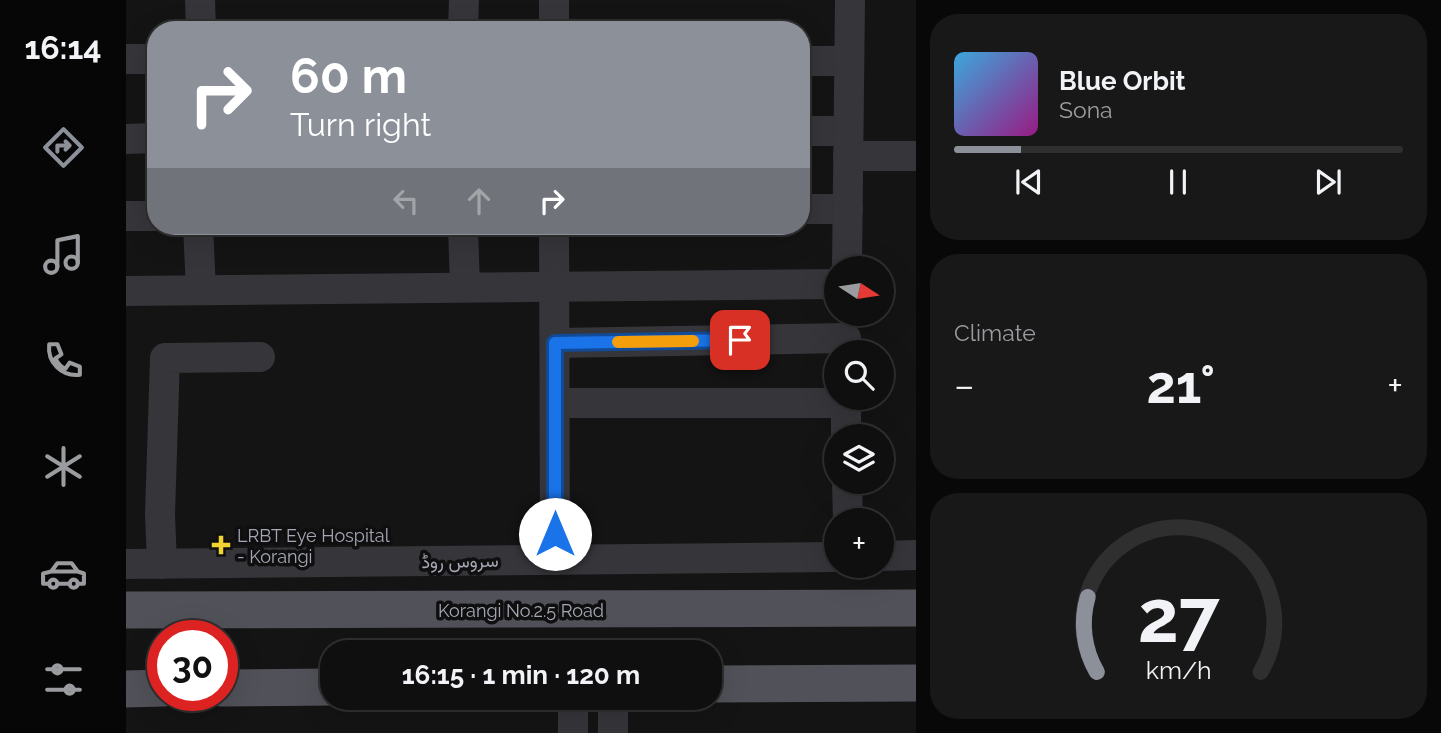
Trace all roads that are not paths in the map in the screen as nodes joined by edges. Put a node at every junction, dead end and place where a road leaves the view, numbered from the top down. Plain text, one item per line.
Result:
1 (200, 0) edge
2 (464, 0) edge
3 (554, 0) edge
4 (850, 0) edge
5 (201, 21) edge
6 (463, 21) edge
7 (554, 21) edge
8 (147, 59) edge
9 (126, 60) edge
10 (810, 61) edge
11 (849, 61) junction
12 (810, 133) edge
13 (147, 138) edge
14 (126, 139) edge
15 (848, 144) junction
16 (916, 156) edge
17 (810, 209) edge
18 (848, 209) junction
19 (126, 216) edge
20 (147, 216) edge
21 (198, 235) edge
22 (463, 235) edge
23 (554, 235) edge
24 (847, 256) edge
25 (824, 284) edge
26 (554, 286) junction
27 (465, 287) junction
28 (201, 290) junction
29 (126, 291) edge
30 (846, 334) edge
31 (555, 343) junction
32 (260, 357) dead end
33 (824, 400) edge
34 (555, 403) junction
35 (916, 555) edge
36 (824, 556) edge
37 (894, 556) edge
38 (555, 560) junction
39 (126, 564) edge
40 (162, 564) junction
41 (916, 586) edge
42 (916, 608) edge
43 (177, 609) junction
44 (126, 610) edge
45 (916, 683) edge
46 (722, 684) edge
47 (320, 687) edge
48 (147, 688) edge
49 (238, 688) edge
50 (126, 689) edge
51 (573, 710) edge
52 (613, 710) edge
53 (573, 733) edge
54 (613, 733) edge

1 - 5 street
2 - 6 street
3 - 7 street
4 - 11 street
8 - 9 street
10 - 11 street
11 - 15 street
12 - 15 street
13 - 14 street
15 - 16 street
15 - 18 street
17 - 18 street
18 - 24 street
19 - 20 street
21 - 28 street
22 - 27 street
23 - 26 street
25 - 26 street
26 - 27 street
26 - 31 street
27 - 28 street
28 - 29 street
30 - 31 street
31 - 34 street
32 - 40 street
33 - 34 street
34 - 38 street
35 - 37 street
36 - 38 street, سروس روڈ
38 - 40 street, سروس روڈ
39 - 40 street, سروس روڈ
41 - 43 main road
42 - 43 main road, Korangi No.2.5 Road
43 - 44 main road, Korangi No.2.5 Road
45 - 46 main road
47 - 49 main road
48 - 50 main road
51 - 53 street
52 - 54 street

